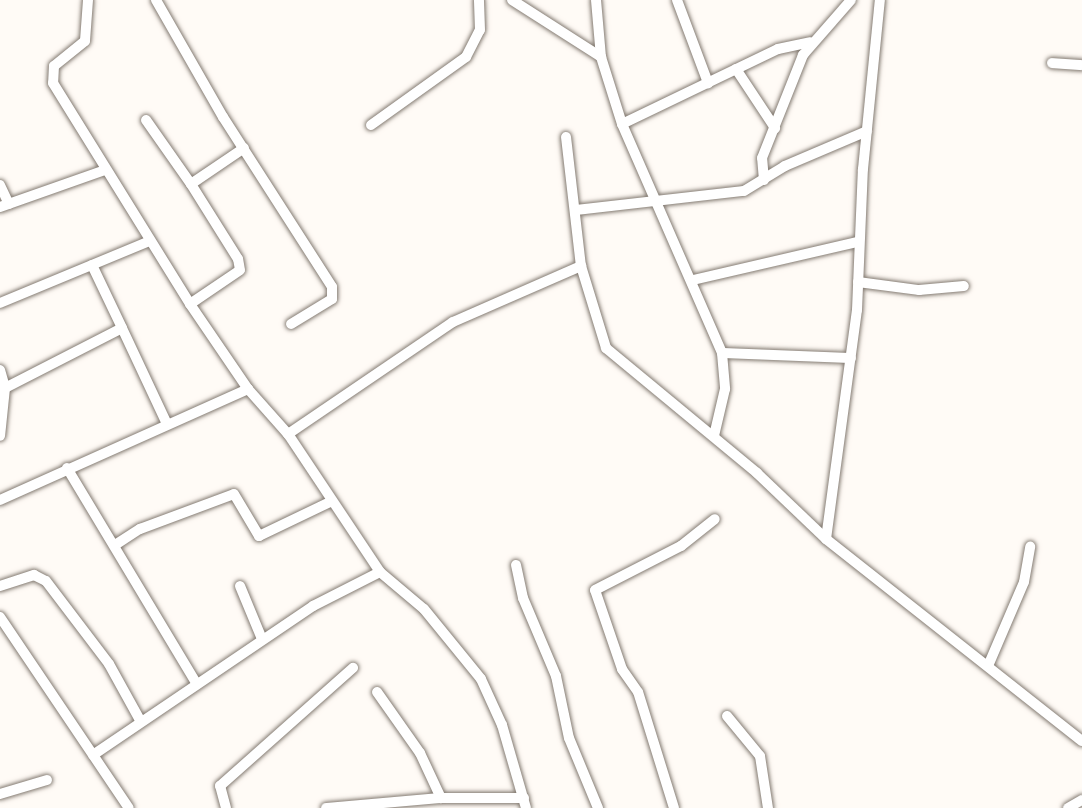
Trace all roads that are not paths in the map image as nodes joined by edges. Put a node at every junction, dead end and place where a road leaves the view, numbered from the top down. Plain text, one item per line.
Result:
1 (88, 0) edge
2 (156, 0) edge
3 (479, 0) edge
4 (512, 0) edge
5 (596, 0) edge
6 (677, 0) edge
7 (851, 0) edge
8 (880, 0) edge
9 (810, 42) junction
10 (601, 57) junction
11 (1052, 63) dead end
12 (1082, 65) edge
13 (736, 69) junction
14 (708, 83) junction
15 (146, 120) dead end
16 (622, 124) junction
17 (371, 125) dead end
18 (775, 128) junction
19 (867, 131) junction
20 (566, 137) dead end
21 (244, 148) junction
22 (105, 170) junction
23 (764, 180) junction
24 (191, 184) junction
25 (0, 185) edge
26 (655, 204) junction
27 (5, 206) edge
28 (576, 210) junction
29 (150, 241) junction
30 (858, 242) junction
31 (92, 265) junction
32 (581, 266) junction
33 (693, 280) junction
34 (858, 282) junction
35 (964, 286) dead end
36 (0, 303) edge
37 (190, 304) junction
38 (291, 324) dead end
39 (122, 328) junction
40 (722, 353) junction
41 (851, 358) junction
42 (0, 370) edge
43 (5, 388) junction
44 (248, 389) junction
45 (166, 422) junction
46 (288, 434) junction
47 (0, 436) edge
48 (714, 436) junction
49 (67, 468) junction
50 (0, 500) edge
51 (332, 501) junction
52 (715, 519) dead end
53 (826, 539) junction
54 (115, 545) junction
55 (1030, 547) dead end
56 (516, 565) dead end
57 (380, 572) junction
58 (0, 586) edge
59 (240, 586) dead end
60 (0, 617) edge
61 (262, 639) junction
62 (988, 666) junction
63 (353, 668) dead end
64 (197, 684) junction
65 (377, 692) dead end
66 (727, 716) dead end
67 (141, 722) junction
68 (1082, 741) edge
69 (93, 755) junction
70 (47, 780) dead end
71 (0, 794) edge
72 (441, 798) junction
73 (1082, 800) edge
74 (525, 803) edge
75 (129, 808) edge
76 (226, 808) edge
77 (326, 808) edge
78 (598, 808) edge
79 (674, 808) edge
80 (768, 808) edge
81 (1068, 808) edge

1 - 22 street
2 - 21 street
3 - 17 street
4 - 10 street
5 - 10 street
6 - 14 street
7 - 9 street
8 - 19 street
9 - 13 street
9 - 18 street
10 - 16 street
11 - 12 street
13 - 14 street
13 - 18 street
14 - 16 street
15 - 24 street
16 - 26 street
18 - 23 street
19 - 23 street
19 - 30 street
20 - 28 street
21 - 24 street
21 - 38 street
22 - 27 street
22 - 29 street
23 - 26 street
24 - 37 street
25 - 27 street
26 - 28 street
26 - 33 street
28 - 32 street
29 - 31 street
29 - 37 street
30 - 33 street
30 - 34 street
31 - 36 street
31 - 39 street
32 - 46 street
32 - 48 street
33 - 40 street
34 - 35 street
34 - 41 street
37 - 44 street
39 - 43 street
39 - 45 street
40 - 41 street
40 - 48 street
41 - 53 street
42 - 43 street
43 - 47 street
44 - 45 street
44 - 46 street
45 - 49 street
46 - 51 street
48 - 53 street
49 - 50 street
49 - 54 street
51 - 54 street
51 - 57 street
52 - 79 street
53 - 62 street
54 - 64 street
55 - 62 street
56 - 78 street
57 - 61 street
57 - 74 street
58 - 67 street
59 - 61 street
60 - 69 street
61 - 64 street
62 - 68 street
63 - 76 street
64 - 67 street
65 - 72 street
66 - 80 street
67 - 69 street
69 - 75 street
70 - 71 street
72 - 74 street
72 - 77 street
73 - 81 street

